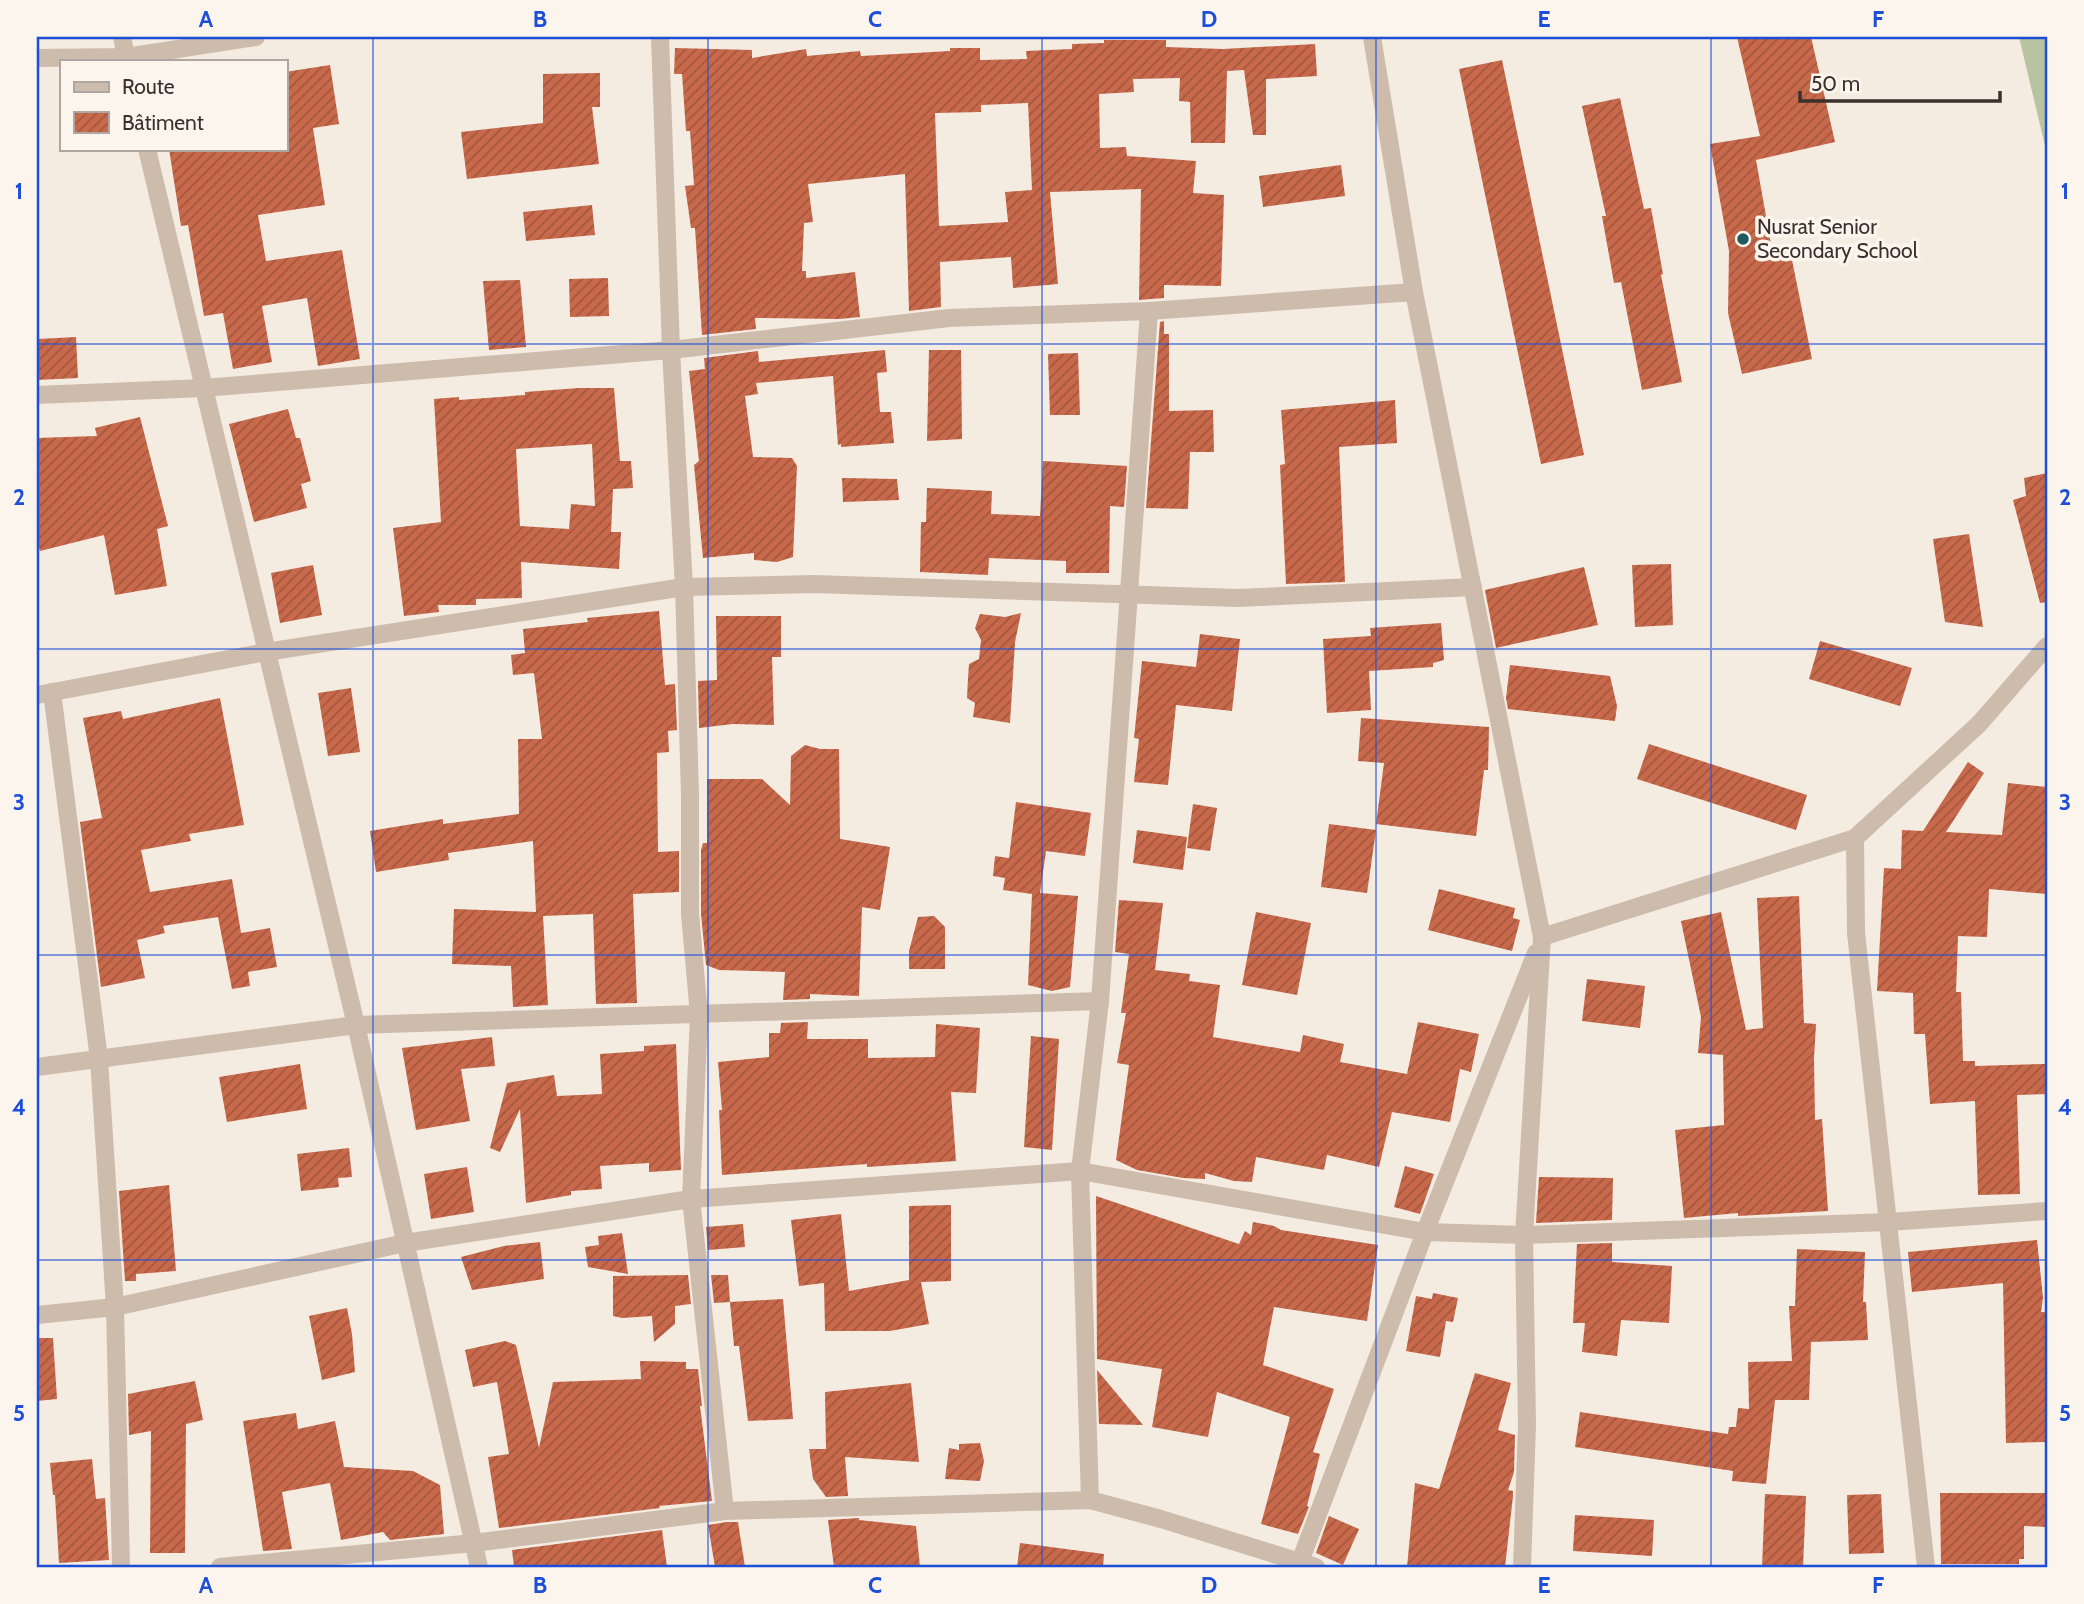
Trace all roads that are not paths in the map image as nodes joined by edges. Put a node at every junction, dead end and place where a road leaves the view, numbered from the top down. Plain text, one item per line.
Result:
1 (121, 37) edge
2 (256, 37) edge
3 (660, 37) edge
4 (1372, 37) edge
5 (37, 58) edge
6 (126, 59) edge
7 (147, 150) edge
8 (1414, 292) junction
9 (1149, 311) junction
10 (671, 350) junction
11 (203, 388) junction
12 (37, 395) edge
13 (684, 587) junction
14 (1473, 587) junction
15 (1128, 595) junction
16 (2047, 646) edge
17 (266, 652) junction
18 (44, 694) edge
19 (1855, 838) junction
20 (1542, 937) junction
21 (1100, 1001) junction
22 (699, 1015) junction
23 (356, 1025) junction
24 (99, 1059) junction
25 (37, 1068) edge
26 (1080, 1171) junction
27 (691, 1199) junction
28 (2047, 1211) edge
29 (1889, 1222) junction
30 (1425, 1232) junction
31 (1524, 1235) junction
32 (405, 1243) junction
33 (115, 1307) junction
34 (37, 1315) edge
35 (1090, 1500) junction
36 (724, 1511) junction
37 (474, 1543) junction
38 (1305, 1566) edge
39 (121, 1567) edge
40 (220, 1567) edge
41 (480, 1567) edge
42 (1522, 1567) edge
43 (1926, 1567) edge

1 - 6 street
2 - 6 street
3 - 10 street
4 - 8 street
5 - 6 street
7 - 11 street
8 - 9 street
8 - 14 street
9 - 10 street
9 - 15 street
10 - 11 street
10 - 13 street
11 - 12 street
11 - 17 street
13 - 15 street
13 - 17 street
13 - 22 street
14 - 15 street
14 - 20 street
15 - 21 street
16 - 19 street
17 - 18 street
17 - 23 street
18 - 24 street
19 - 20 street
19 - 29 street
20 - 30 street
20 - 31 street
21 - 22 street
21 - 26 street
22 - 23 street
22 - 27 street
23 - 24 street
23 - 32 street
24 - 25 street
24 - 33 street
26 - 27 street
26 - 30 street
26 - 35 street
27 - 32 street
27 - 36 street
28 - 29 street
29 - 31 street
29 - 43 street
30 - 31 street
30 - 38 street
31 - 42 street
32 - 33 street
32 - 37 street
33 - 34 street
33 - 39 street
35 - 36 street
35 - 38 street
36 - 37 street
37 - 40 street
37 - 41 street

